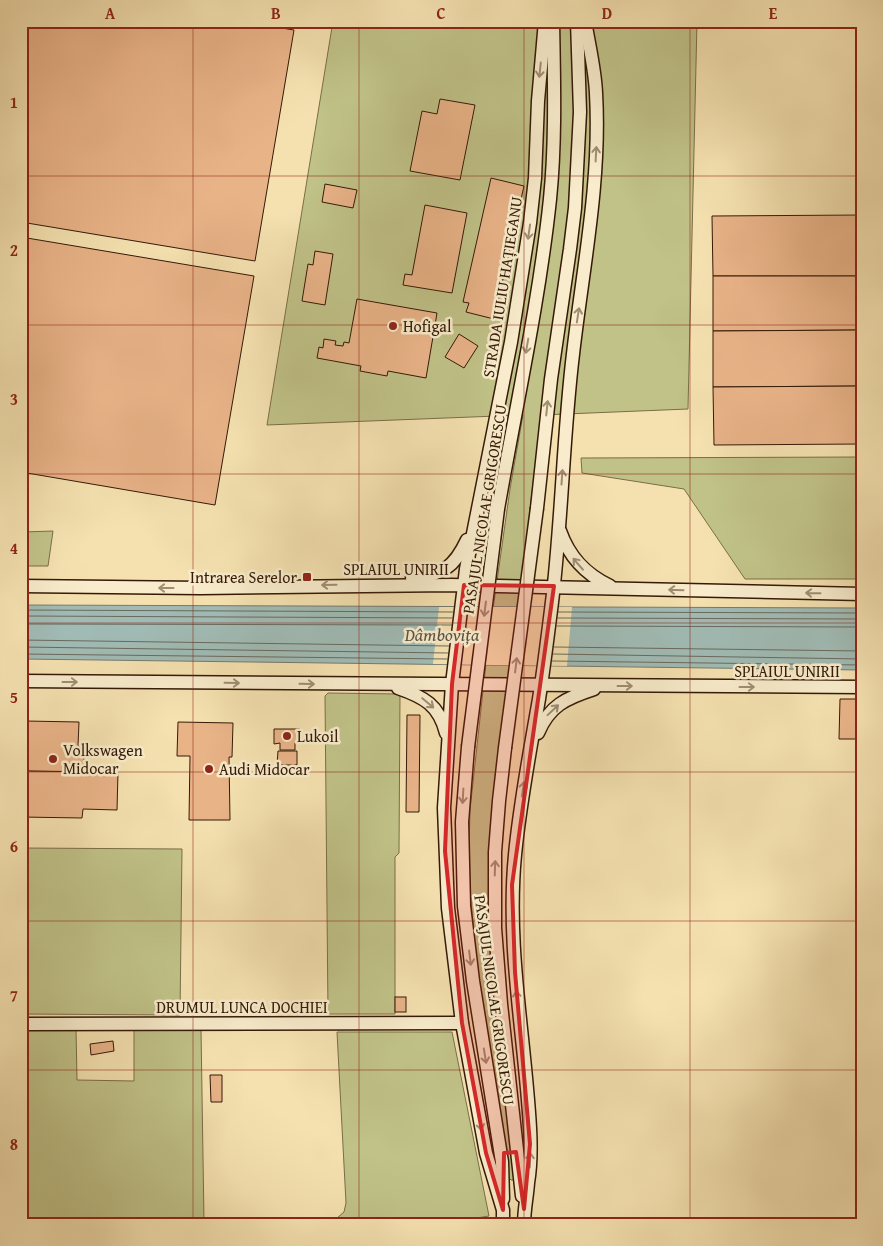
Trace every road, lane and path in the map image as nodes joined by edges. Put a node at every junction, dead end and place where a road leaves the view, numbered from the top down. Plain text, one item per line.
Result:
1 (546, 21) edge
2 (553, 21) edge
3 (577, 21) edge
4 (585, 21) edge
5 (474, 526) junction
6 (558, 526) junction
7 (377, 585) junction
8 (464, 585) junction
9 (21, 586) edge
10 (554, 586) junction
11 (614, 588) junction
12 (862, 594) edge
13 (21, 681) edge
14 (452, 684) junction
15 (391, 685) junction
16 (541, 686) junction
17 (602, 686) junction
18 (862, 687) edge
19 (448, 739) junction
20 (530, 752) junction
21 (462, 1023) junction
22 (21, 1024) edge
23 (524, 1208) junction
24 (503, 1210) junction
25 (503, 1225) edge
26 (524, 1225) edge

1 -> 5 main road, STRADA IULIU HAȚIEGANU
2 -> 24 main road, PASAJUL NICOLAE GRIGORESCU, bridge
23 -> 3 main road, PASAJUL NICOLAE GRIGORESCU, bridge
6 -> 4 main road
5 - 7 main road
5 - 8 main road, STRADA IULIU HAȚIEGANU
6 - 10 main road
11 -> 6 main road
7 - 8 main road, SPLAIUL UNIRII
7 -> 9 main road, SPLAIUL UNIRII
8 - 10 main road, SPLAIUL UNIRII
8 - 14 main road, STRADA IULIU HAȚIEGANU
10 - 11 main road, SPLAIUL UNIRII
10 - 16 main road
12 -> 11 main road, SPLAIUL UNIRII
13 -> 15 main road, SPLAIUL UNIRII
14 - 15 main road, SPLAIUL UNIRII
14 - 16 main road, SPLAIUL UNIRII
14 - 19 main road, STRADA IULIU HAȚIEGANU
15 -> 19 main road
16 - 17 main road, SPLAIUL UNIRII
16 - 20 main road
17 -> 18 main road, SPLAIUL UNIRII
20 -> 17 main road
19 - 21 main road, STRADA IULIU HAȚIEGANU
23 -> 20 main road
21 - 22 main road, DRUMUL LUNCA DOCHIEI
21 -> 24 main road, STRADA IULIU HAȚIEGANU
23 - 26 main road
24 - 25 main road, PASAJUL NICOLAE GRIGORESCU

